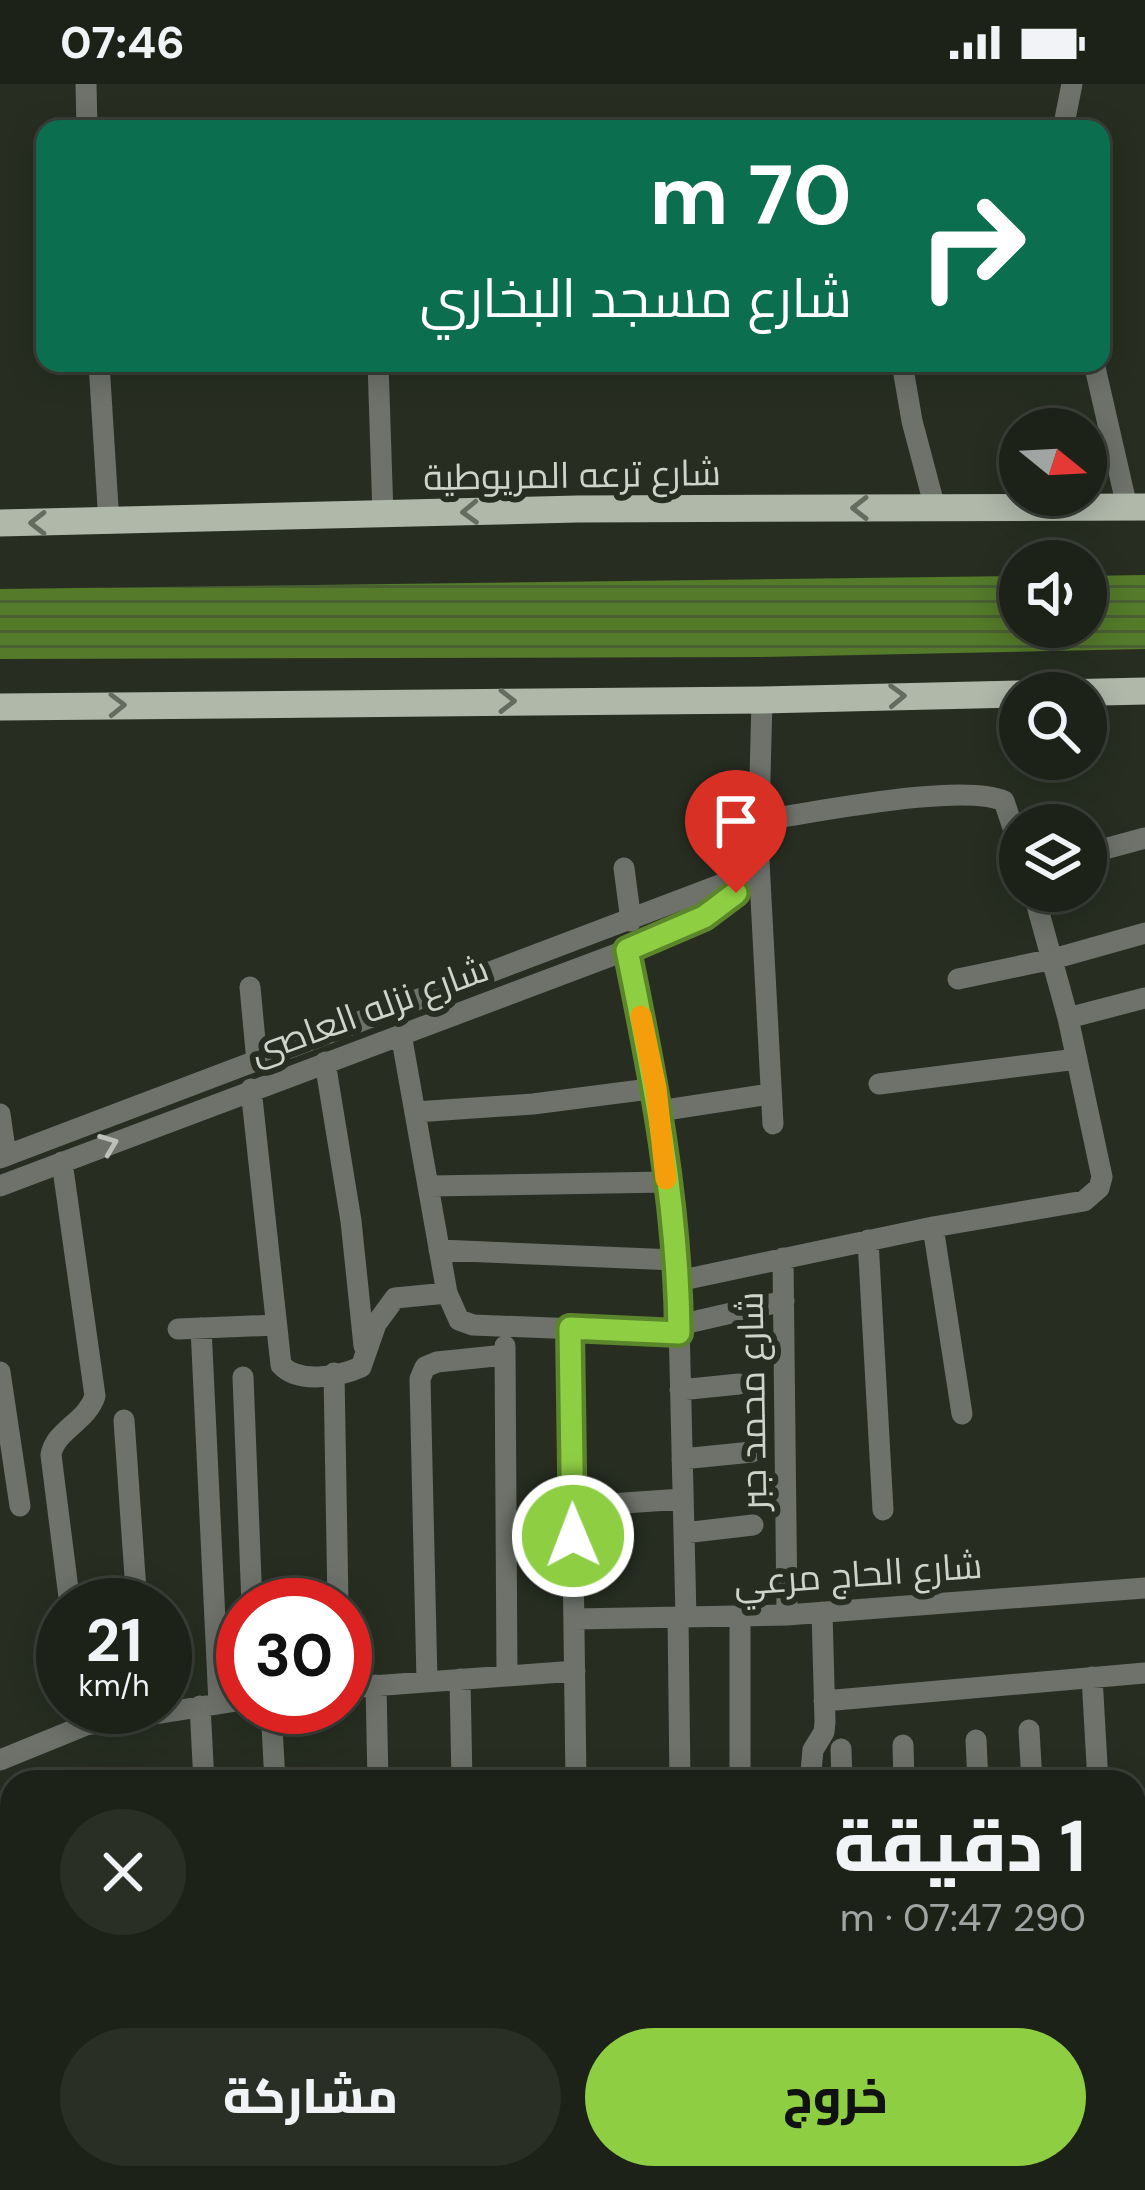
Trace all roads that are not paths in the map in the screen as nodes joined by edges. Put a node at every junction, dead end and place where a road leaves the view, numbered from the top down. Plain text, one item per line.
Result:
1 (86, 84) edge
2 (1072, 84) edge
3 (87, 120) edge
4 (1065, 120) edge
5 (100, 372) edge
6 (378, 372) edge
7 (904, 372) edge
8 (1097, 372) edge
9 (1136, 507) edge
10 (935, 508) junction
11 (382, 515) junction
12 (0, 523) edge
13 (109, 523) junction
14 (1145, 691) edge
15 (762, 700) junction
16 (0, 707) edge
17 (1005, 804) edge
18 (762, 820) junction
19 (1145, 838) edge
20 (1107, 848) edge
21 (758, 854) junction
22 (624, 868) dead end
23 (749, 878) junction
24 (1039, 912) edge
25 (631, 922) junction
26 (1145, 933) edge
27 (627, 950) junction
28 (528, 959) junction
29 (1053, 959) junction
30 (958, 979) dead end
31 (535, 984) junction
32 (250, 987) dead end
33 (1145, 998) edge
34 (1068, 1018) junction
35 (400, 1034) junction
36 (267, 1058) junction
37 (1077, 1059) junction
38 (325, 1062) junction
39 (283, 1077) junction
40 (879, 1084) dead end
41 (251, 1089) junction
42 (770, 1094) junction
43 (658, 1100) junction
44 (415, 1112) junction
45 (0, 1114) edge
46 (773, 1124) dead end
47 (3, 1157) edge
48 (62, 1162) junction
49 (667, 1182) junction
50 (0, 1186) edge
51 (428, 1186) junction
52 (933, 1227) junction
53 (868, 1240) junction
54 (439, 1250) junction
55 (783, 1258) junction
56 (676, 1270) junction
57 (447, 1293) junction
58 (784, 1301) junction
59 (276, 1324) junction
60 (504, 1326) junction
61 (570, 1328) junction
62 (679, 1329) junction
63 (365, 1355) junction
64 (505, 1355) junction
65 (0, 1372) edge
66 (334, 1373) junction
67 (243, 1377) dead end
68 (739, 1384) dead end
69 (680, 1390) junction
70 (962, 1414) dead end
71 (124, 1420) dead end
72 (752, 1452) dead end
73 (682, 1459) junction
74 (683, 1499) junction
75 (609, 1504) dead end
76 (20, 1506) dead end
77 (883, 1510) dead end
78 (753, 1525) dead end
79 (684, 1533) junction
80 (67, 1578) edge
81 (135, 1578) edge
82 (251, 1578) edge
83 (338, 1578) edge
84 (1145, 1588) edge
85 (822, 1612) junction
86 (787, 1615) junction
87 (740, 1616) junction
88 (682, 1617) junction
89 (574, 1619) junction
90 (575, 1670) junction
91 (1145, 1672) edge
92 (507, 1676) junction
93 (1092, 1677) junction
94 (460, 1679) junction
95 (427, 1682) junction
96 (372, 1685) edge
97 (376, 1685) junction
98 (824, 1701) junction
99 (216, 1704) edge
100 (209, 1705) junction
101 (192, 1707) edge
102 (1029, 1730) dead end
103 (44, 1734) edge
104 (272, 1734) edge
105 (976, 1740) dead end
106 (903, 1745) dead end
107 (841, 1749) dead end
108 (1, 1753) edge
109 (205, 1770) edge
110 (274, 1770) edge
111 (377, 1770) edge
112 (462, 1770) edge
113 (576, 1770) edge
114 (680, 1770) edge
115 (740, 1770) edge
116 (811, 1770) edge
117 (842, 1770) edge
118 (904, 1770) edge
119 (977, 1770) edge
120 (1031, 1770) edge
121 (1097, 1770) edge

1 - 3 street
2 - 4 street
5 - 13 street
6 - 11 street
7 - 10 street
8 - 9 street
9 - 10 main road, شارع ترعه المريوطية
10 -> 11 main road, شارع ترعه المريوطية
11 - 13 main road, شارع ترعه المريوطية
13 -> 12 main road, شارع ترعه المريوطية
15 -> 14 main road
16 -> 15 main road
15 - 18 street, شارع نزله العاصى
17 - 18 street
18 - 21 street, شارع نزله العاصى
19 - 20 street
21 - 23 street, شارع نزله العاصى
21 - 42 street
22 - 25 street
23 - 25 street, شارع نزله العاصى
23 - 27 street, شارع نزله العاصى
24 - 29 street
25 - 28 street, شارع نزله العاصى
26 - 29 street
27 - 31 street, شارع نزله العاصى
27 - 43 street
28 - 31 street
28 - 36 street, شارع نزله العاصى
29 - 30 street
29 - 34 street
31 - 35 street, شارع نزله العاصى
32 - 36 street
33 - 34 street
34 - 37 street
35 - 38 street, شارع نزله العاصى
35 - 44 street
36 - 39 street
36 - 47 street, شارع نزله العاصى
37 - 40 street
37 - 52 street
38 - 39 street, شارع نزله العاصى
38 - 63 street
39 - 41 street, شارع نزله العاصى
48 -> 41 street, شارع نزله العاصى
41 - 59 street
42 - 43 street
42 - 46 street
43 - 44 street
43 - 49 street
44 - 51 street
45 - 47 street
48 - 50 street, شارع نزله العاصى
48 - 80 street
49 - 51 street
49 - 56 street
51 - 54 street
52 - 53 street
52 - 70 street
53 - 55 street
53 - 77 street
54 - 56 street
54 - 57 street
55 - 56 street
55 - 58 street, شارع محمد جبر
56 - 62 street
57 - 60 street
57 - 63 street
58 - 62 street
58 - 86 street, شارع محمد جبر
59 - 66 street
59 - 100 street
60 - 61 street
60 - 64 street
61 - 62 street
61 - 89 street
62 - 69 street
63 - 66 street
64 - 92 street
64 - 95 street
65 - 76 street
66 - 83 street
67 - 82 street
68 - 69 street
69 - 73 street
71 - 81 street
72 - 73 street
73 - 74 street
74 - 75 street
74 - 79 street
78 - 79 street
79 - 88 street
84 - 85 street, شارع الحاج مرعي
85 - 86 street, شارع الحاج مرعي
85 - 98 street
86 - 87 street, شارع الحاج مرعي
87 - 88 street, شارع الحاج مرعي
87 - 115 street
88 - 89 street, شارع الحاج مرعي
88 - 114 street
89 - 90 street
90 - 92 street
90 - 113 street
91 - 93 street
92 - 94 street
93 - 98 street
93 - 121 street
94 - 95 street
94 - 112 street
95 - 97 street
96 - 97 street
97 - 111 street
98 - 116 street
99 - 100 street
100 - 101 street
100 - 109 street
102 - 120 street
103 - 108 street
104 - 110 street
105 - 119 street
106 - 118 street
107 - 117 street

